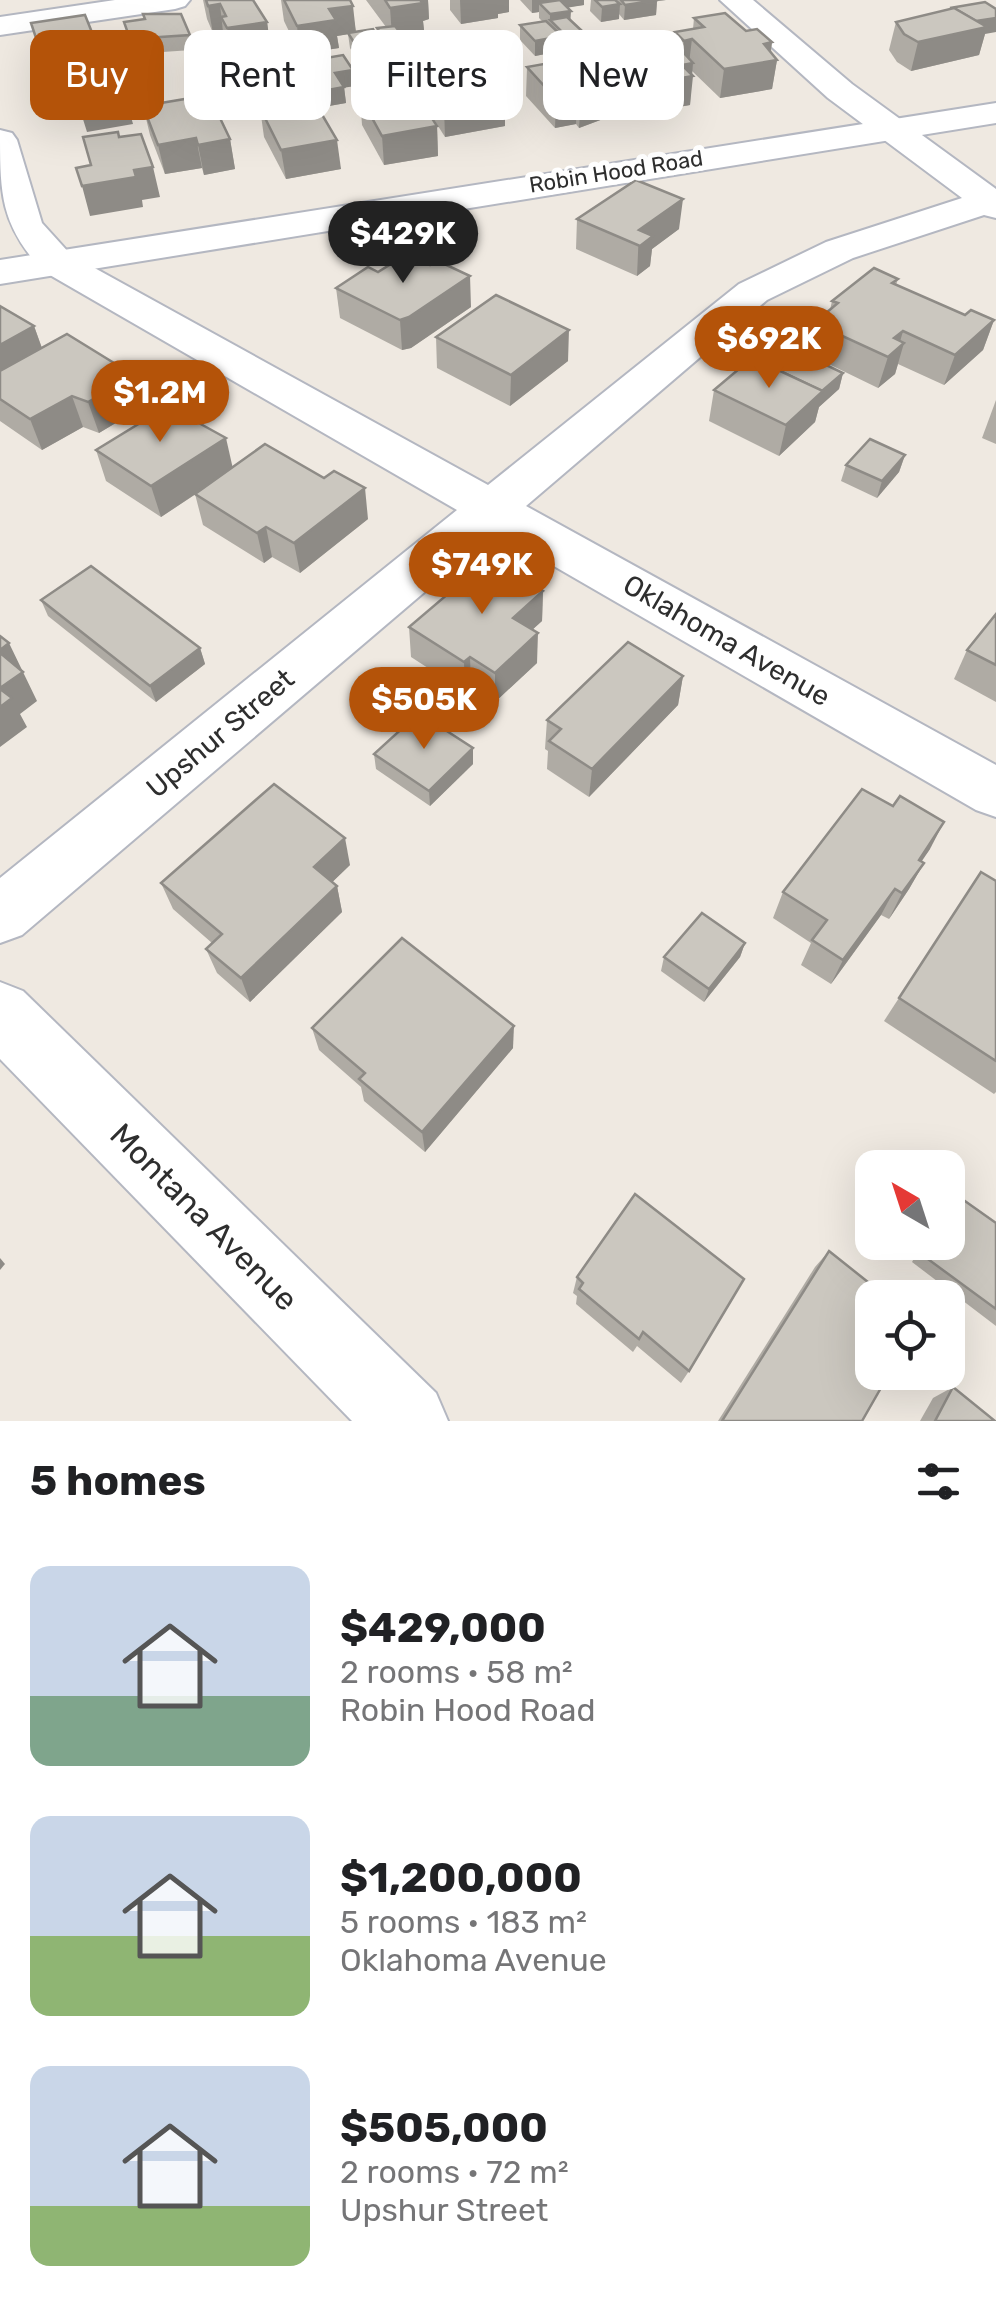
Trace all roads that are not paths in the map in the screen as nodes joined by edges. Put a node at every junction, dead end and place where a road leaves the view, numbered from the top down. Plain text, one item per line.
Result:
1 (176, 0) edge
2 (735, 0) edge
3 (0, 26) edge
4 (996, 113) edge
5 (895, 128) junction
6 (0, 140) edge
7 (992, 205) edge
8 (57, 263) junction
9 (0, 272) edge
10 (494, 507) junction
11 (996, 793) edge
12 (0, 915) edge
13 (0, 1012) edge
14 (408, 1421) edge

1 - 3 street
2 - 5 street
4 - 5 street, Robin Hood Road
5 - 7 street
5 - 8 street, Robin Hood Road
6 - 8 street, Oklahoma Avenue
7 - 10 street, Upshur Street
8 - 9 street, Robin Hood Road
8 - 10 street, Oklahoma Avenue
10 - 11 street, Oklahoma Avenue
10 - 12 street, Upshur Street
13 - 14 street, Montana Avenue

